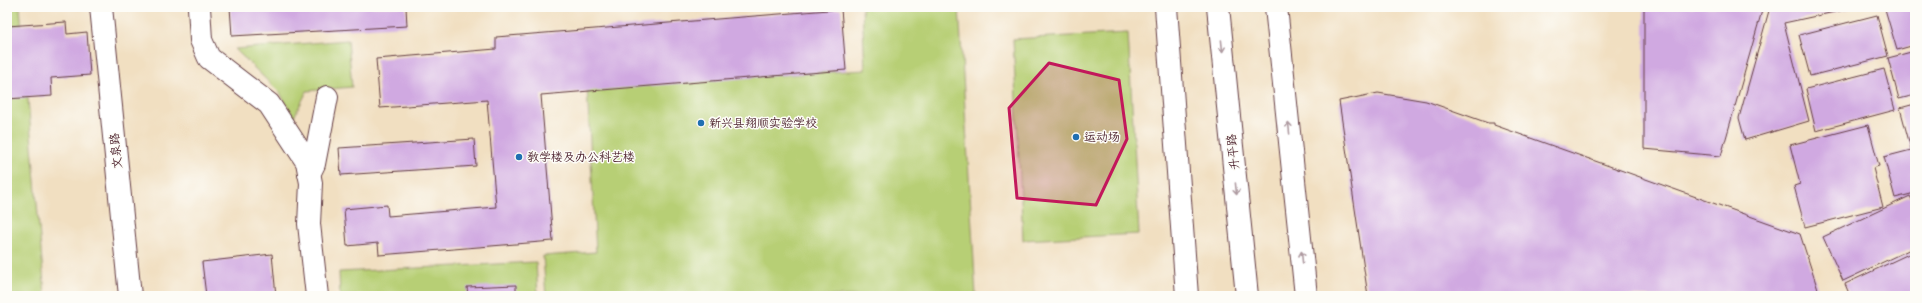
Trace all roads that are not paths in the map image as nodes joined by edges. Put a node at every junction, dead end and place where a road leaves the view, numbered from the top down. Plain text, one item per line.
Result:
1 (102, 7) edge
2 (199, 7) edge
3 (1166, 7) edge
4 (1218, 7) edge
5 (1276, 7) edge
6 (327, 97) dead end
7 (309, 174) junction
8 (130, 296) edge
9 (317, 296) edge
10 (1186, 296) edge
11 (1247, 296) edge
12 (1306, 296) edge

1 - 8 street, 文泉路
2 - 7 street
3 - 10 street
4 -> 11 street, 升平路
12 -> 5 street
6 - 7 street
7 - 9 street

